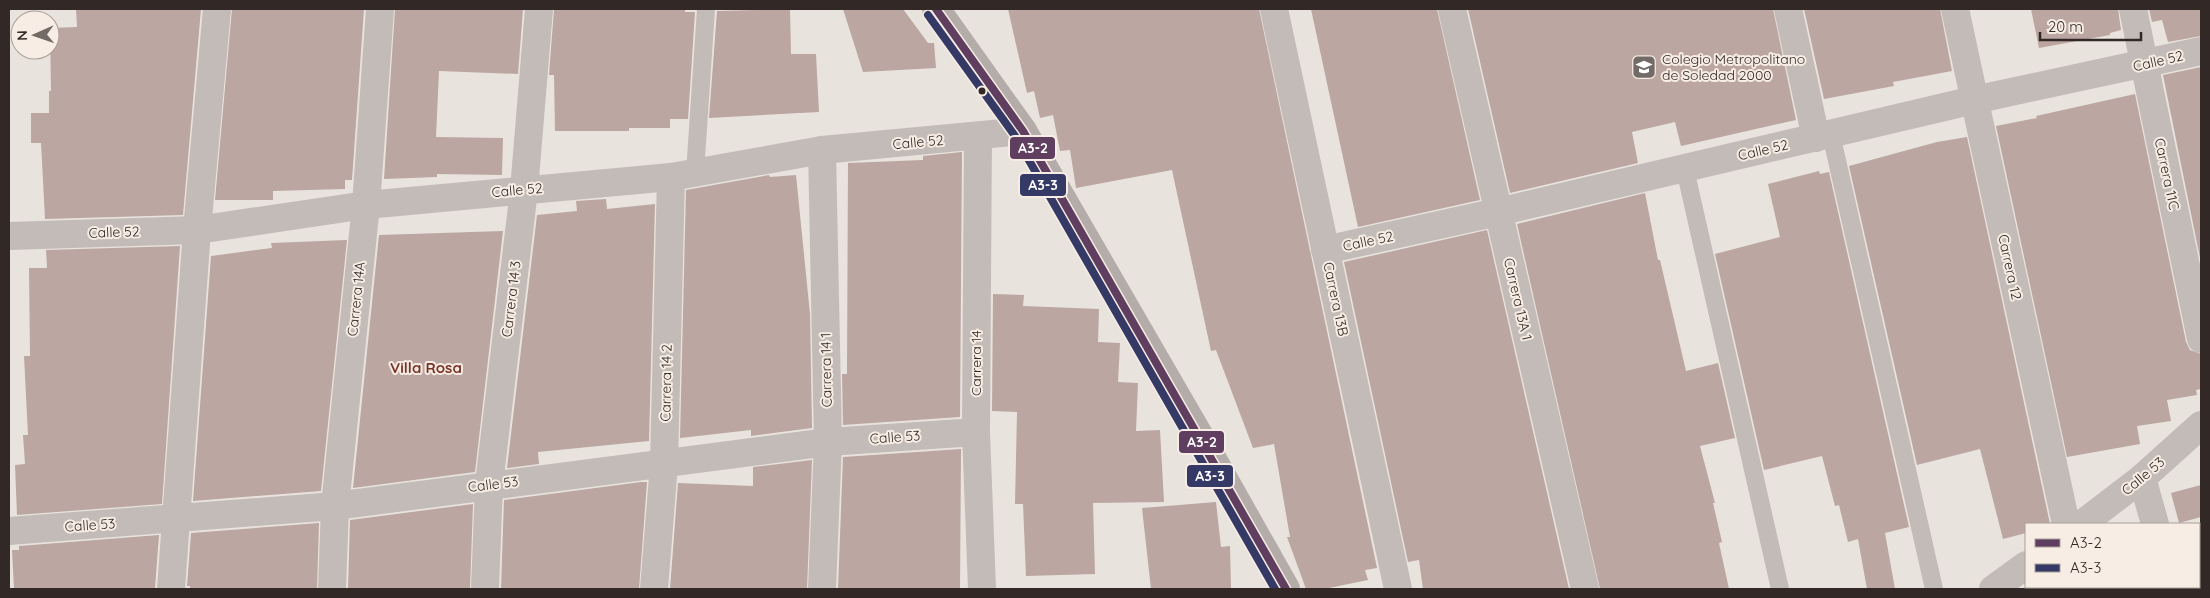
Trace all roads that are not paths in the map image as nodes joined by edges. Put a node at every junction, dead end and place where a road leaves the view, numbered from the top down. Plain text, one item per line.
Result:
1 (217, 9) edge
2 (380, 9) edge
3 (539, 9) edge
4 (706, 9) edge
5 (936, 9) edge
6 (1274, 9) edge
7 (1452, 9) edge
8 (1788, 9) edge
9 (1955, 9) edge
10 (2134, 9) edge
11 (2201, 50) edge
12 (2145, 64) junction
13 (1974, 100) junction
14 (1023, 131) junction
15 (978, 136) junction
16 (1824, 136) junction
17 (822, 150) junction
18 (1685, 169) junction
19 (683, 175) junction
20 (524, 190) junction
21 (366, 205) junction
22 (1498, 212) junction
23 (196, 230) junction
24 (9, 236) edge
25 (1325, 250) junction
26 (2201, 339) edge
27 (2201, 424) edge
28 (976, 432) junction
29 (828, 442) junction
30 (664, 464) junction
31 (2142, 478) junction
32 (488, 484) junction
33 (336, 506) junction
34 (175, 518) junction
35 (2066, 523) edge
36 (2083, 523) edge
37 (2155, 523) edge
38 (9, 531) edge
39 (2025, 566) edge
40 (171, 589) edge
41 (332, 589) edge
42 (485, 589) edge
43 (654, 589) edge
44 (822, 589) edge
45 (982, 589) edge
46 (1286, 589) edge
47 (1398, 589) edge
48 (1585, 589) edge
49 (1780, 589) edge
50 (1934, 589) edge
51 (1993, 589) edge

1 - 23 street
2 - 21 street, Carrera 14A
3 - 20 street, Carrera 14 3
4 - 19 lane, Carrera 14 2
5 - 14 main road
6 - 25 street, Carrera 13B
7 - 22 street, Carrera 13A 1
8 - 16 street
9 - 13 street, Carrera 12
10 - 12 street, Carrera 11C
11 - 12 street, Calle 52
12 - 13 street, Calle 52
12 - 26 street, Carrera 11C
13 - 16 street, Calle 52
13 - 35 street, Carrera 12
14 - 15 street, Calle 52
14 - 46 main road
15 - 17 street, Calle 52
15 - 28 street, Carrera 14
16 - 18 street, Calle 52
16 - 50 lane
17 - 19 street, Calle 52
17 - 29 street, Carrera 14 1
18 - 22 street, Calle 52
18 - 49 lane
19 - 20 street, Calle 52
19 - 30 street, Carrera 14 2
20 - 21 street, Calle 52
20 - 32 street, Carrera 14 3
21 - 23 street, Calle 52
21 - 33 street, Carrera 14A
22 - 25 street, Calle 52
22 - 48 street, Carrera 13A 1
23 - 24 street, Calle 52
23 - 34 street
25 - 47 street, Carrera 13B
27 - 31 street, Calle 53
28 - 29 street, Calle 53
28 - 45 street, Carrera 14
29 - 30 street, Calle 53
29 - 44 street, Carrera 14 1
30 - 32 street, Calle 53
30 - 43 street, Carrera 14 2
31 - 36 street, Calle 53
31 - 37 street
32 - 33 street, Calle 53
32 - 42 street, Carrera 14 3
33 - 34 street, Calle 53
33 - 41 street, Carrera 14A
34 - 38 street, Calle 53
34 - 40 street
39 - 51 street

